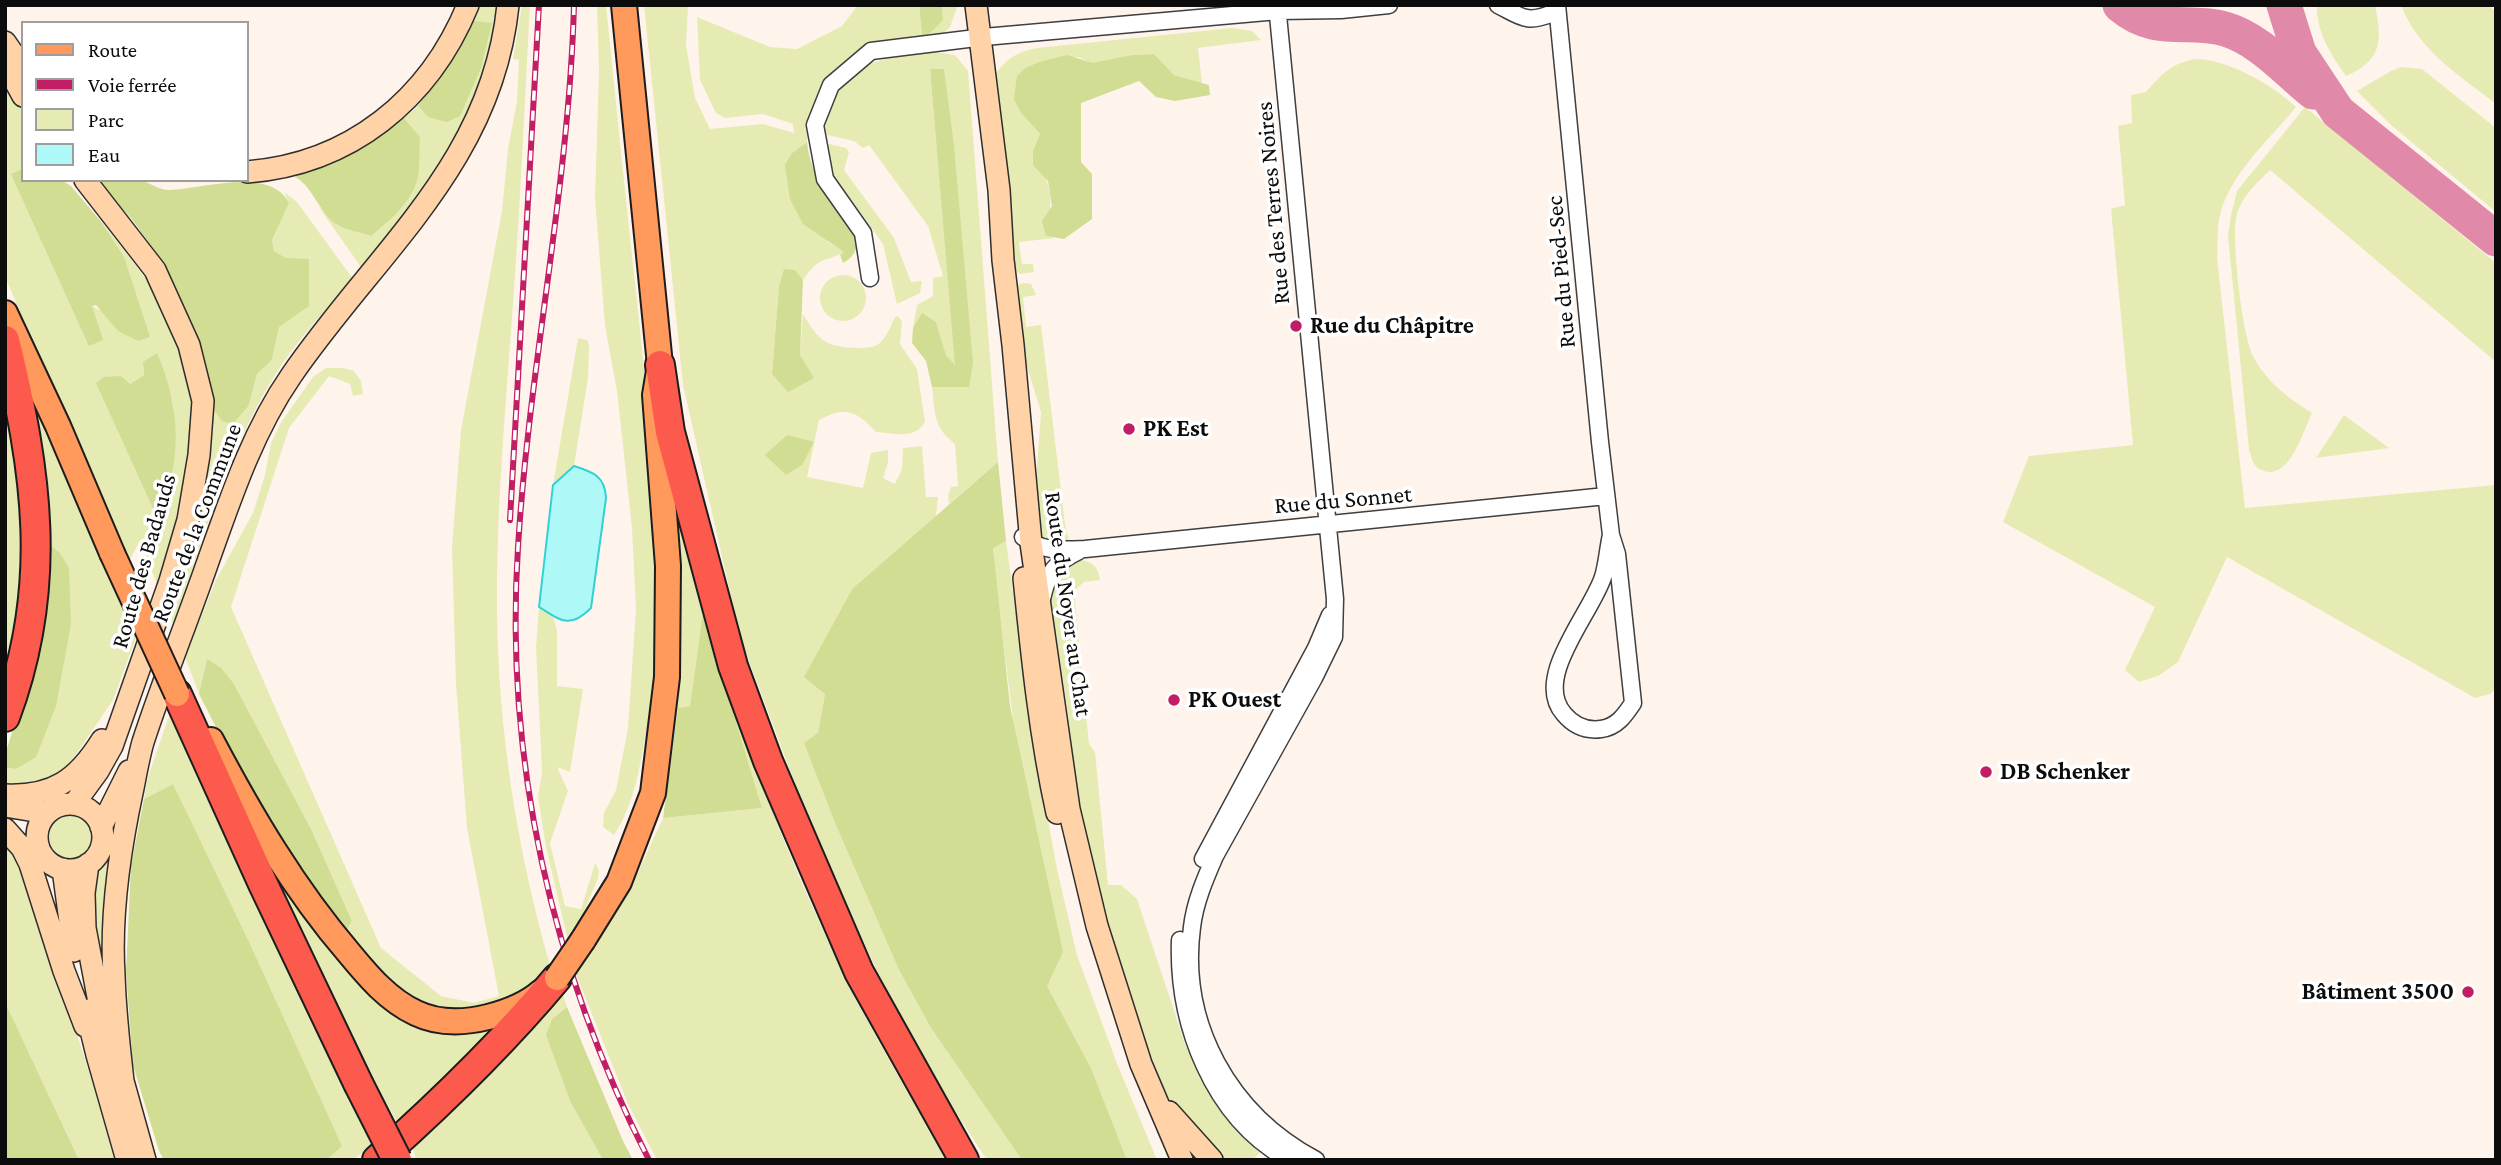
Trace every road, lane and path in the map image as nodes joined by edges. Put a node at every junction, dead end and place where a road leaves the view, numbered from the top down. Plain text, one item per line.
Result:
1 (468, 5) edge
2 (508, 5) edge
3 (624, 5) edge
4 (966, 5) edge
5 (976, 5) edge
6 (1309, 5) edge
7 (1389, 5) edge
8 (1498, 5) edge
9 (1556, 5) edge
10 (1278, 8) edge
11 (975, 38) junction
12 (5, 42) edge
13 (5, 63) edge
14 (21, 65) edge
15 (21, 92) edge
16 (248, 172) edge
17 (87, 182) edge
18 (870, 278) dead end
19 (5, 313) edge
20 (5, 340) edge
21 (660, 365) junction
22 (1606, 496) junction
23 (1328, 525) junction
24 (1611, 535) junction
25 (1026, 539) junction
26 (1085, 549) junction
27 (1335, 599) junction
28 (1041, 603) junction
29 (134, 688) junction
30 (177, 694) junction
31 (5, 717) edge
32 (143, 744) junction
33 (5, 795) edge
34 (74, 804) junction
35 (5, 806) edge
36 (47, 813) junction
37 (5, 820) edge
38 (101, 827) junction
39 (5, 829) edge
40 (37, 834) junction
41 (88, 864) junction
42 (62, 869) junction
43 (557, 978) junction
44 (97, 1055) junction
45 (1141, 1065) junction
46 (123, 1081) junction
47 (127, 1160) edge
48 (145, 1160) edge
49 (377, 1160) edge
50 (397, 1160) edge
51 (964, 1160) edge
52 (1168, 1160) edge
53 (1182, 1160) edge
54 (1212, 1160) edge
55 (1289, 1160) edge
56 (1315, 1160) edge

1 - 16 main road
2 - 32 main road, Route de la Commune
3 - 21 main road
4 - 11 main road, Route du Noyer au Chat
5 - 11 main road, Route du Noyer au Chat
6 - 10 street
7 - 10 street
8 - 9 street
9 - 22 street, Rue du Pied-Sec
10 - 11 street
10 - 23 street, Rue des Terres Noires
11 - 18 street
11 - 25 main road, Route du Noyer au Chat
12 - 14 main road
13 - 15 main road
17 - 29 main road, Route des Badauds
19 - 30 main road, bridge
20 - 31 highway
21 - 43 main road, bridge
21 - 51 highway
22 - 23 street, Rue du Sonnet
22 - 24 street, Rue du Pied-Sec
23 - 26 street, Rue du Sonnet
23 - 27 street, Rue des Terres Noires
24 - 24 street
25 - 26 street, Rue du Sonnet
25 - 28 main road, Route du Noyer au Chat
25 - 52 main road, Route du Noyer au Chat
26 - 28 street, Rue du Sonnet
27 - 55 street
27 - 56 street, Rue des Terres Noires
28 - 45 main road, Route du Noyer au Chat
29 - 33 main road
29 - 34 main road, Route des Badauds
30 - 43 main road
30 - 50 highway, bridge
32 - 38 main road
32 - 46 main road, Route de la Commune
34 - 36 main road
34 - 38 main road
35 - 36 main road
36 - 40 main road
37 - 40 main road
38 - 41 main road
39 - 44 main road
40 - 42 main road
41 - 42 main road
41 - 46 main road, Route de la Commune
42 - 44 main road
43 - 49 highway
44 - 47 main road
45 - 53 main road, Route du Noyer au Chat
45 - 54 main road
46 - 48 main road, Route de la Commune

